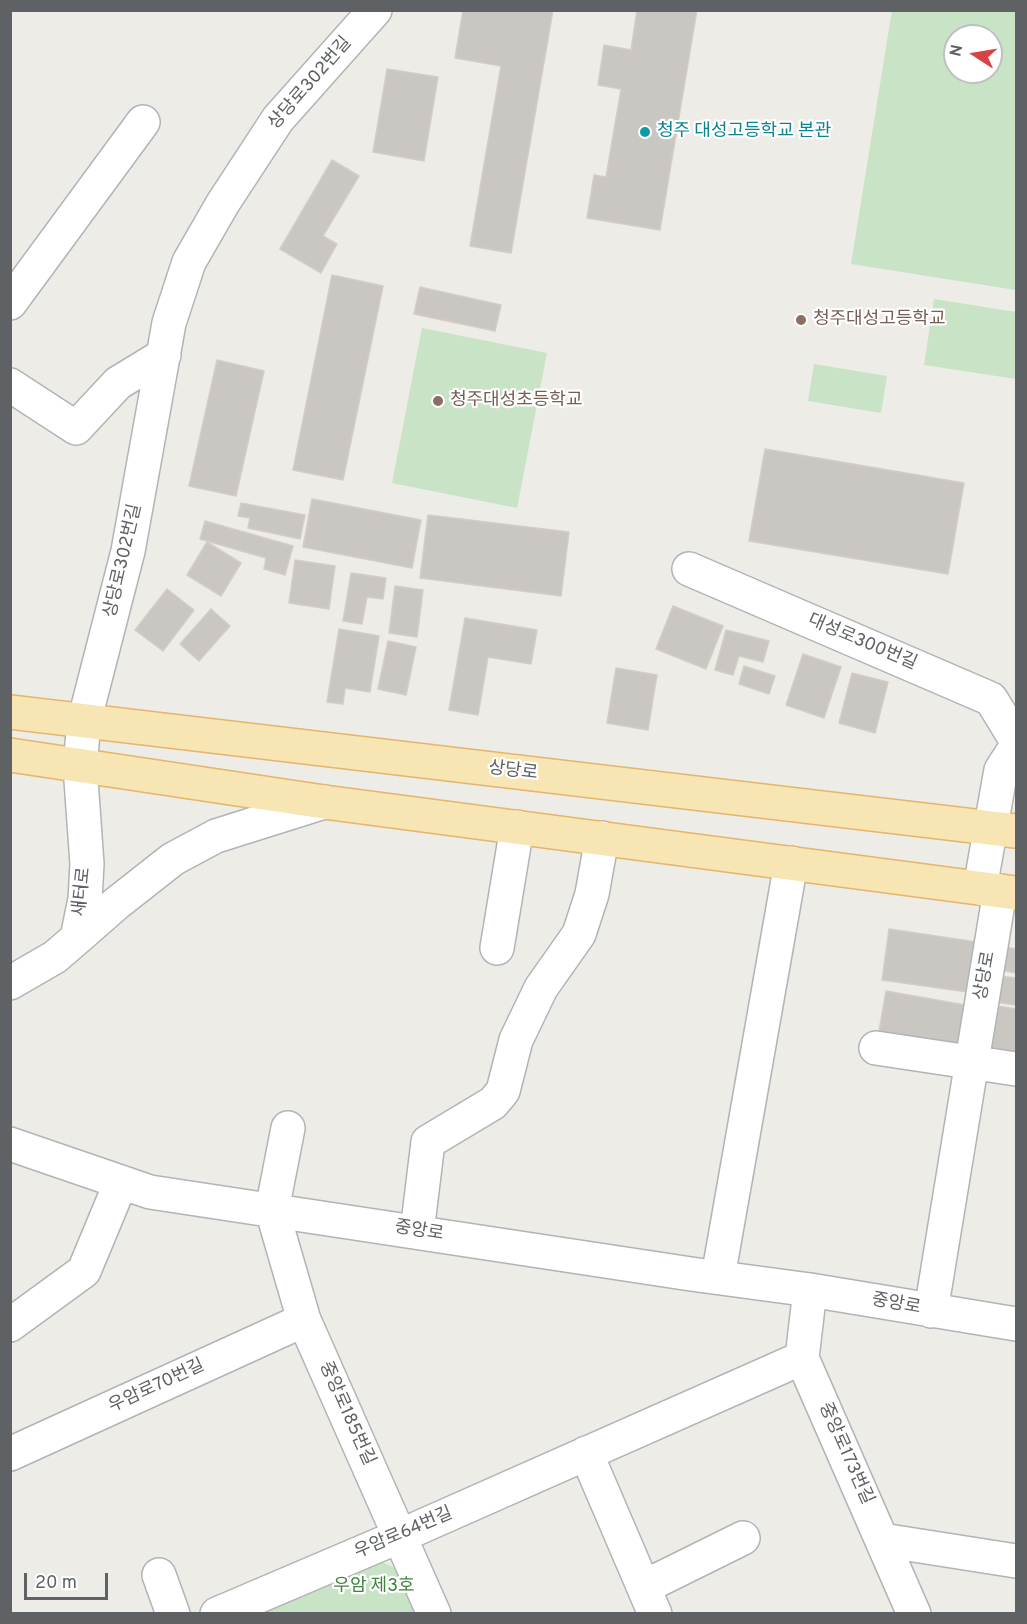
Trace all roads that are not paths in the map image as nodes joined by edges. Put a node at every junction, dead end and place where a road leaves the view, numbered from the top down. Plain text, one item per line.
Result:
1 (375, 10) edge
2 (143, 122) dead end
3 (10, 303) edge
4 (164, 355) junction
5 (10, 385) edge
6 (688, 569) dead end
7 (10, 712) edge
8 (84, 722) junction
9 (1017, 740) edge
10 (1017, 747) edge
11 (10, 755) edge
12 (80, 766) junction
13 (324, 802) junction
14 (517, 827) junction
15 (1004, 830) edge
16 (602, 838) junction
17 (791, 863) junction
18 (999, 891) edge
19 (77, 938) junction
20 (497, 948) dead end
21 (10, 983) edge
22 (876, 1048) dead end
23 (972, 1062) junction
24 (1017, 1069) edge
25 (963, 1118) joint
26 (288, 1128) dead end
27 (10, 1144) edge
28 (121, 1182) junction
29 (272, 1210) junction
30 (417, 1232) junction
31 (718, 1277) junction
32 (810, 1290) junction
33 (931, 1311) junction
34 (304, 1320) junction
35 (1017, 1324) edge
36 (10, 1325) edge
37 (802, 1358) junction
38 (586, 1453) junction
39 (10, 1454) edge
40 (400, 1536) junction
41 (743, 1538) dead end
42 (882, 1540) junction
43 (1017, 1561) edge
44 (159, 1575) dead end
45 (650, 1600) edge
46 (219, 1613) edge
47 (173, 1614) edge
48 (434, 1614) edge
49 (914, 1614) edge

1 - 4 street, 상당로302번길
2 - 3 street
4 - 5 street
4 - 8 street, 상당로302번길
6 - 9 street, 대성로300번길
7 - 8 main road, 상당로
8 - 12 street, 상당로302번길
8 - 15 main road, 상당로
10 - 15 street, 상당로
11 - 12 main road
12 - 13 main road
12 - 19 street, 새터로
13 - 14 main road
13 - 19 street
14 - 16 main road
14 - 20 street
15 - 18 street, 상당로
16 - 17 main road
16 - 30 street
17 - 18 main road
17 - 31 street
18 - 23 street, 상당로
19 - 21 street, 새터로
22 - 23 street
23 - 24 street
23 - 25 street, 상당로
25 - 33 street, 중앙로
26 - 29 street
27 - 28 street, 중앙로
28 - 29 street, 중앙로
28 - 36 street
29 - 30 street, 중앙로
29 - 34 street, 중앙로185번길
30 - 31 street, 중앙로
31 - 32 street, 중앙로
32 - 33 street, 중앙로
32 - 37 street
33 - 35 street, 중앙로
34 - 39 street, 우암로70번길
34 - 40 street, 중앙로185번길
37 - 38 street, 우암로64번길
37 - 42 street, 중앙로173번길
38 - 40 street, 우암로64번길
38 - 45 street
40 - 46 street, 우암로64번길
40 - 48 street, 중앙로185번길
41 - 45 street
42 - 43 street
42 - 49 street, 중앙로173번길
44 - 47 street

